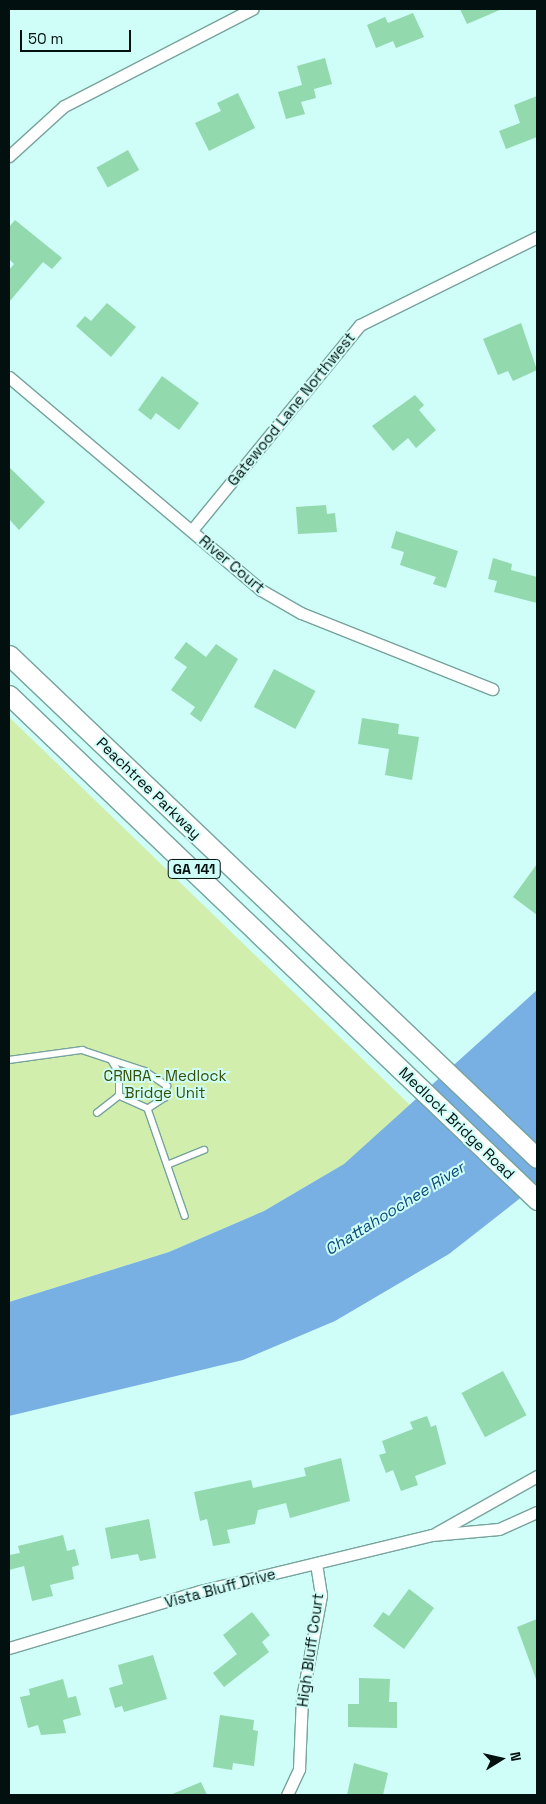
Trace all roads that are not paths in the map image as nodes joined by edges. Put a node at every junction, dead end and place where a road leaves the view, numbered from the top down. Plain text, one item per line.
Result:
1 (252, 9) edge
2 (9, 156) edge
3 (537, 237) edge
4 (9, 377) edge
5 (192, 530) junction
6 (9, 655) edge
7 (492, 689) dead end
8 (9, 695) edge
9 (398, 1024) joint
10 (376, 1046) joint
11 (9, 1060) edge
12 (112, 1062) junction
13 (119, 1096) junction
14 (148, 1109) junction
15 (97, 1113) dead end
16 (204, 1150) dead end
17 (537, 1158) edge
18 (167, 1165) junction
19 (537, 1200) edge
20 (184, 1216) dead end
21 (536, 1480) edge
22 (537, 1512) edge
23 (432, 1535) junction
24 (316, 1563) junction
25 (9, 1648) edge
26 (287, 1795) edge

1 - 2 street
3 - 5 street, Gatewood Lane Northwest
4 - 5 street, River Court
5 - 7 street, River Court
6 - 9 highway, Peachtree Parkway / GA 141
8 - 10 highway, Peachtree Parkway / GA 141
9 - 17 highway, Medlock Bridge Road / GA 141
10 - 19 highway, Medlock Bridge Road / GA 141
11 - 12 lane
12 - 13 lane
12 - 14 lane
13 - 14 lane
13 - 15 lane
14 - 18 lane
16 - 18 lane
18 - 20 lane
21 - 23 street, Vista Bluff Drive
22 - 23 street, Vista Bluff Drive
23 - 24 street, Vista Bluff Drive
24 - 25 street, Vista Bluff Drive
24 - 26 street, High Bluff Court

